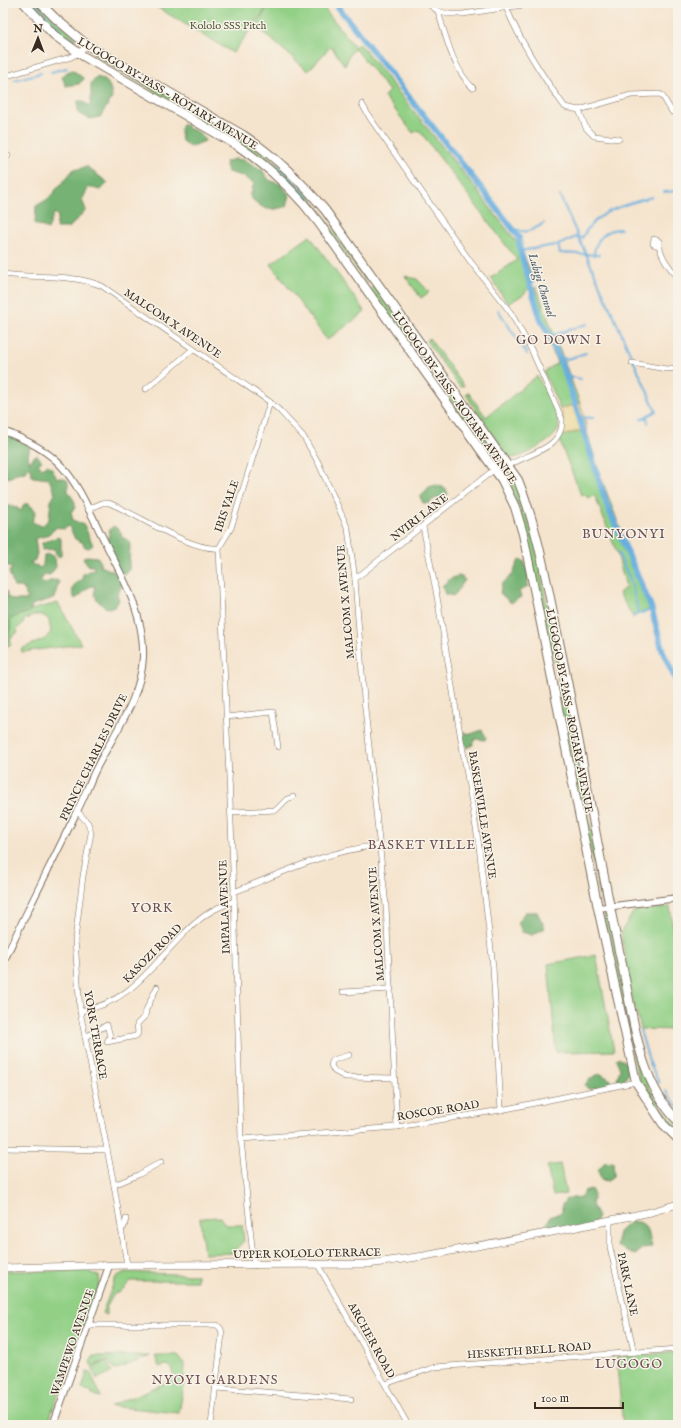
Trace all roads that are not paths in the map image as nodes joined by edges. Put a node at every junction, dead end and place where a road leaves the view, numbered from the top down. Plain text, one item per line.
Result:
1 (24, 3) edge
2 (40, 3) edge
3 (427, 3) edge
4 (537, 3) edge
5 (506, 7) junction
6 (438, 11) junction
7 (87, 46) junction
8 (80, 53) junction
9 (3, 77) edge
10 (473, 88) dead end
11 (362, 104) dead end
12 (579, 110) junction
13 (672, 112) dead end
14 (619, 139) dead end
15 (658, 246) dead end
16 (3, 274) edge
17 (678, 277) edge
18 (374, 280) junction
19 (366, 288) junction
20 (193, 349) junction
21 (632, 363) dead end
22 (678, 368) edge
23 (146, 389) dead end
24 (270, 402) junction
25 (3, 431) edge
26 (506, 464) junction
27 (495, 470) junction
28 (88, 509) junction
29 (422, 527) junction
30 (220, 548) junction
31 (355, 579) junction
32 (226, 717) junction
33 (278, 747) dead end
34 (293, 797) dead end
35 (77, 811) junction
36 (231, 812) junction
37 (380, 845) junction
38 (234, 892) junction
39 (678, 898) edge
40 (234, 901) junction
41 (609, 906) junction
42 (598, 908) junction
43 (3, 963) edge
44 (157, 986) dead end
45 (391, 989) junction
46 (344, 992) dead end
47 (80, 1011) junction
48 (85, 1037) junction
49 (349, 1055) dead end
50 (394, 1078) junction
51 (636, 1082) junction
52 (501, 1110) junction
53 (678, 1121) edge
54 (397, 1127) junction
55 (241, 1138) junction
56 (678, 1139) edge
57 (3, 1148) edge
58 (107, 1150) junction
59 (161, 1162) dead end
60 (114, 1185) junction
61 (678, 1204) edge
62 (126, 1219) dead end
63 (610, 1220) junction
64 (121, 1229) junction
65 (127, 1265) junction
66 (318, 1265) junction
67 (109, 1266) junction
68 (254, 1266) junction
69 (3, 1268) edge
70 (89, 1325) junction
71 (678, 1349) edge
72 (634, 1352) junction
73 (385, 1384) junction
74 (216, 1388) junction
75 (351, 1399) dead end
76 (54, 1425) edge
77 (211, 1425) edge
78 (408, 1425) edge

1 - 8 main road, LUGOGO BY-PASS - ROTARY AVENUE
2 - 7 main road, LUGOGO BY-PASS - ROTARY AVENUE
3 - 6 street
4 - 5 street
5 - 6 street
5 - 12 street
6 - 10 street
7 - 8 street
7 - 18 main road, LUGOGO BY-PASS - ROTARY AVENUE
8 - 9 street
8 - 19 main road, LUGOGO BY-PASS - ROTARY AVENUE
11 - 26 street, NVIRI LANE
12 - 13 street
12 - 14 street
15 - 17 street
16 - 20 street, MALCOM X AVENUE
18 - 19 main road
18 - 26 main road, LUGOGO BY-PASS - ROTARY AVENUE
19 - 27 main road, LUGOGO BY-PASS - ROTARY AVENUE
20 - 23 street
20 - 24 street, MALCOM X AVENUE
21 - 22 street
24 - 30 street, IBIS VALE
24 - 31 street, MALCOM X AVENUE
25 - 28 street, PRINCE CHARLES DRIVE
26 - 27 street, NVIRI LANE
26 - 41 main road, LUGOGO BY-PASS - ROTARY AVENUE
27 - 29 street, NVIRI LANE
27 - 42 main road, LUGOGO BY-PASS - ROTARY AVENUE
28 - 30 street, IBIS VALE
28 - 35 street, PRINCE CHARLES DRIVE
29 - 31 street, NVIRI LANE
29 - 52 street, BASKERVILLE AVENUE
30 - 32 street, IMPALA AVENUE
31 - 37 street, MALCOM X AVENUE
32 - 33 street
32 - 36 street, IMPALA AVENUE
34 - 36 street
35 - 43 street, PRINCE CHARLES DRIVE
35 - 47 street, YORK TERRACE
36 - 38 street, IMPALA AVENUE
37 - 38 street
37 - 45 street, MALCOM X AVENUE
38 - 40 street, IMPALA AVENUE
39 - 41 street
40 - 47 street, KASOZI ROAD
40 - 55 street, IMPALA AVENUE
41 - 42 street
41 - 53 main road, LUGOGO BY-PASS - ROTARY AVENUE
42 - 51 main road, LUGOGO BY-PASS - ROTARY AVENUE
44 - 48 street
45 - 46 street
45 - 50 street, MALCOM X AVENUE
47 - 48 street, YORK TERRACE
48 - 58 street, YORK TERRACE
49 - 50 street
50 - 54 street, MALCOM X AVENUE
51 - 52 street, ROSCOE ROAD
51 - 56 main road, LUGOGO BY-PASS - ROTARY AVENUE
52 - 54 street, ROSCOE ROAD
54 - 55 street, ROSCOE ROAD
55 - 68 street, IMPALA AVENUE
57 - 58 street
58 - 60 street, YORK TERRACE
59 - 60 street
60 - 64 street, YORK TERRACE
61 - 63 main road, UPPER KOLOLO TERRACE
62 - 64 street
63 - 66 main road, UPPER KOLOLO TERRACE
63 - 72 street, PARK LANE
64 - 65 street, YORK TERRACE
65 - 67 main road, UPPER KOLOLO TERRACE
65 - 68 main road, UPPER KOLOLO TERRACE
66 - 68 main road, UPPER KOLOLO TERRACE
66 - 73 street, ARCHER ROAD
67 - 69 main road, UPPER KOLOLO TERRACE
67 - 70 street, WAMPEWO AVENUE
70 - 74 street
70 - 76 street, WAMPEWO AVENUE
71 - 72 street, HESKETH BELL ROAD
72 - 73 street, HESKETH BELL ROAD
73 - 78 street, ARCHER ROAD
74 - 75 street
74 - 77 street

